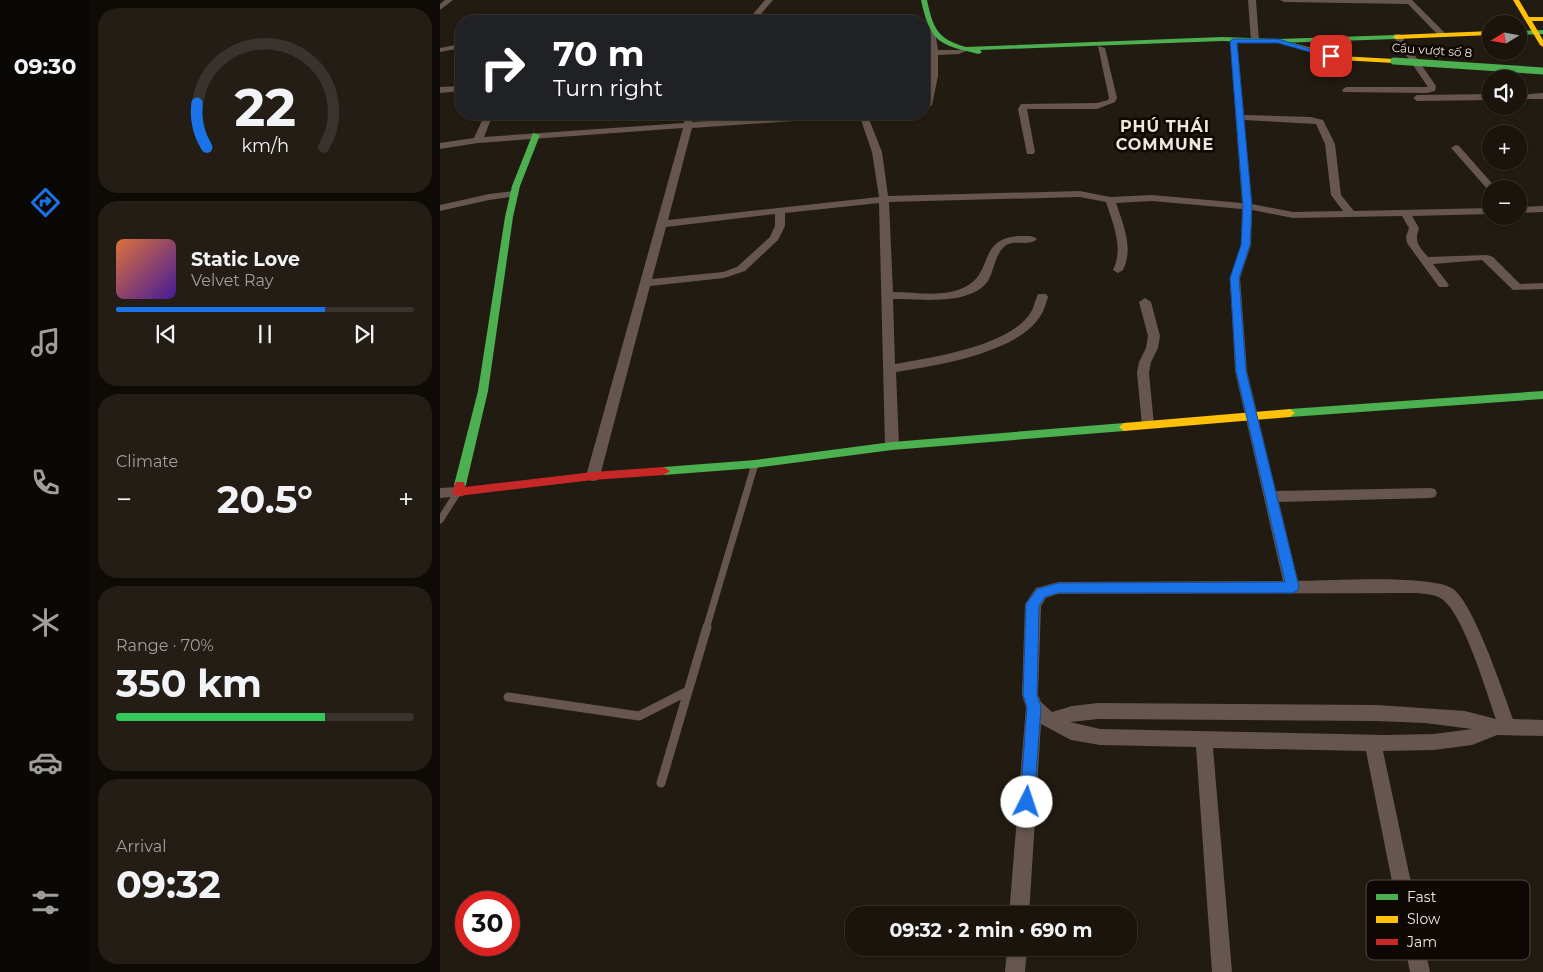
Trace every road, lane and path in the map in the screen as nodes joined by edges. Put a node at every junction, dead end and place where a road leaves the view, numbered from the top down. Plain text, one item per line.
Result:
1 (449, 0) edge
2 (769, 0) edge
3 (924, 0) edge
4 (1252, 0) edge
5 (1284, 0) edge
6 (1516, 0) edge
7 (1527, 0) edge
8 (1409, 1) edge
9 (440, 8) edge
10 (756, 15) edge
11 (927, 15) edge
12 (1538, 24) edge
13 (930, 27) edge
14 (931, 31) junction
15 (1482, 33) edge
16 (1443, 35) junction
17 (1397, 36) junction
18 (1318, 38) junction
19 (1233, 41) junction
20 (1255, 41) junction
21 (1278, 41) junction
22 (1543, 45) edge
23 (455, 47) edge
24 (1101, 48) junction
25 (967, 49) junction
26 (440, 50) edge
27 (930, 53) edge
28 (936, 53) junction
29 (1320, 53) junction
30 (1543, 71) edge
31 (455, 89) edge
32 (440, 90) edge
33 (1346, 90) dead end
34 (930, 96) edge
35 (1543, 96) edge
36 (1482, 97) edge
37 (1527, 97) edge
38 (1414, 98) dead end
39 (1240, 117) junction
40 (486, 120) edge
41 (678, 120) edge
42 (688, 120) edge
43 (866, 120) edge
44 (536, 135) junction
45 (478, 140) junction
46 (440, 146) edge
47 (1456, 148) dead end
48 (1030, 152) dead end
49 (1484, 180) edge
50 (514, 194) junction
51 (884, 199) junction
52 (1110, 200) junction
53 (1247, 206) junction
54 (440, 208) edge
55 (780, 210) junction
56 (1527, 210) edge
57 (1543, 210) edge
58 (1482, 211) edge
59 (1406, 213) junction
60 (1351, 214) junction
61 (662, 224) junction
62 (1032, 239) dead end
63 (1424, 261) junction
64 (1118, 270) dead end
65 (647, 282) junction
66 (1443, 285) dead end
67 (1543, 286) edge
68 (888, 295) junction
69 (1042, 297) dead end
70 (1145, 302) dead end
71 (889, 369) junction
72 (1543, 395) edge
73 (1251, 416) junction
74 (1148, 425) junction
75 (892, 446) junction
76 (755, 464) junction
77 (593, 476) junction
78 (458, 492) junction
79 (440, 493) edge
80 (1430, 493) dead end
81 (1270, 497) junction
82 (440, 520) edge
83 (1292, 587) junction
84 (688, 691) junction
85 (508, 697) dead end
86 (1034, 707) junction
87 (1052, 720) junction
88 (1503, 727) junction
89 (1543, 728) edge
90 (1204, 739) junction
91 (1373, 743) junction
92 (661, 783) dead end
93 (1401, 880) edge
94 (1020, 906) edge
95 (1016, 956) edge
96 (1015, 972) edge
97 (1222, 972) edge

1 - 9 street
2 - 10 street
3 - 11 main road
4 - 20 street
5 - 8 street
6 - 12 main road
7 - 12 main road
8 - 16 street
12 - 22 main road
13 - 14 main road
14 - 25 main road
14 - 28 street
15 - 16 main road
16 - 17 main road
17 - 18 main road
17 - 33 street
18 - 21 main road
18 - 29 main road
19 - 20 main road
19 - 24 main road
19 - 25 main road
19 - 39 street
20 - 21 main road
21 - 29 main road, Cầu vượt số 8
23 - 26 street
24 - 25 main road
24 - 48 street
25 - 28 street
27 - 28 street
28 - 34 street
29 - 30 main road, Cầu vượt số 8, bridge
31 - 32 street
35 - 37 street
36 - 38 street
39 - 53 street
39 - 60 street
40 - 45 street
41 - 44 street
42 - 61 street
43 - 51 street
44 - 45 street
44 - 50 main road
45 - 46 street
47 - 49 street
50 - 54 street
50 - 78 main road
51 - 52 street
51 - 55 street
51 - 68 street
52 - 53 street
52 - 64 street
53 - 60 street
53 - 73 street
55 - 61 street
55 - 65 street
56 - 57 street
58 - 59 street
59 - 60 street
59 - 63 street
61 - 65 street
62 - 68 street
63 - 66 street
63 - 67 street
65 - 77 street
68 - 71 street
69 - 71 street
70 - 74 street
71 - 75 street
72 - 73 main road
73 - 74 main road
73 - 81 street
74 - 75 main road
75 - 76 main road
76 - 77 main road
76 - 84 lane
77 - 78 main road
78 - 79 street
78 - 82 lane
80 - 81 street
81 - 83 street
83 - 86 street
83 - 88 street
84 - 85 lane
84 - 92 lane
86 - 87 street
86 - 94 street
87 - 88 street
87 - 90 street
88 - 89 street
88 - 91 street
90 - 91 street
90 - 97 street
91 - 93 street
95 - 96 street

